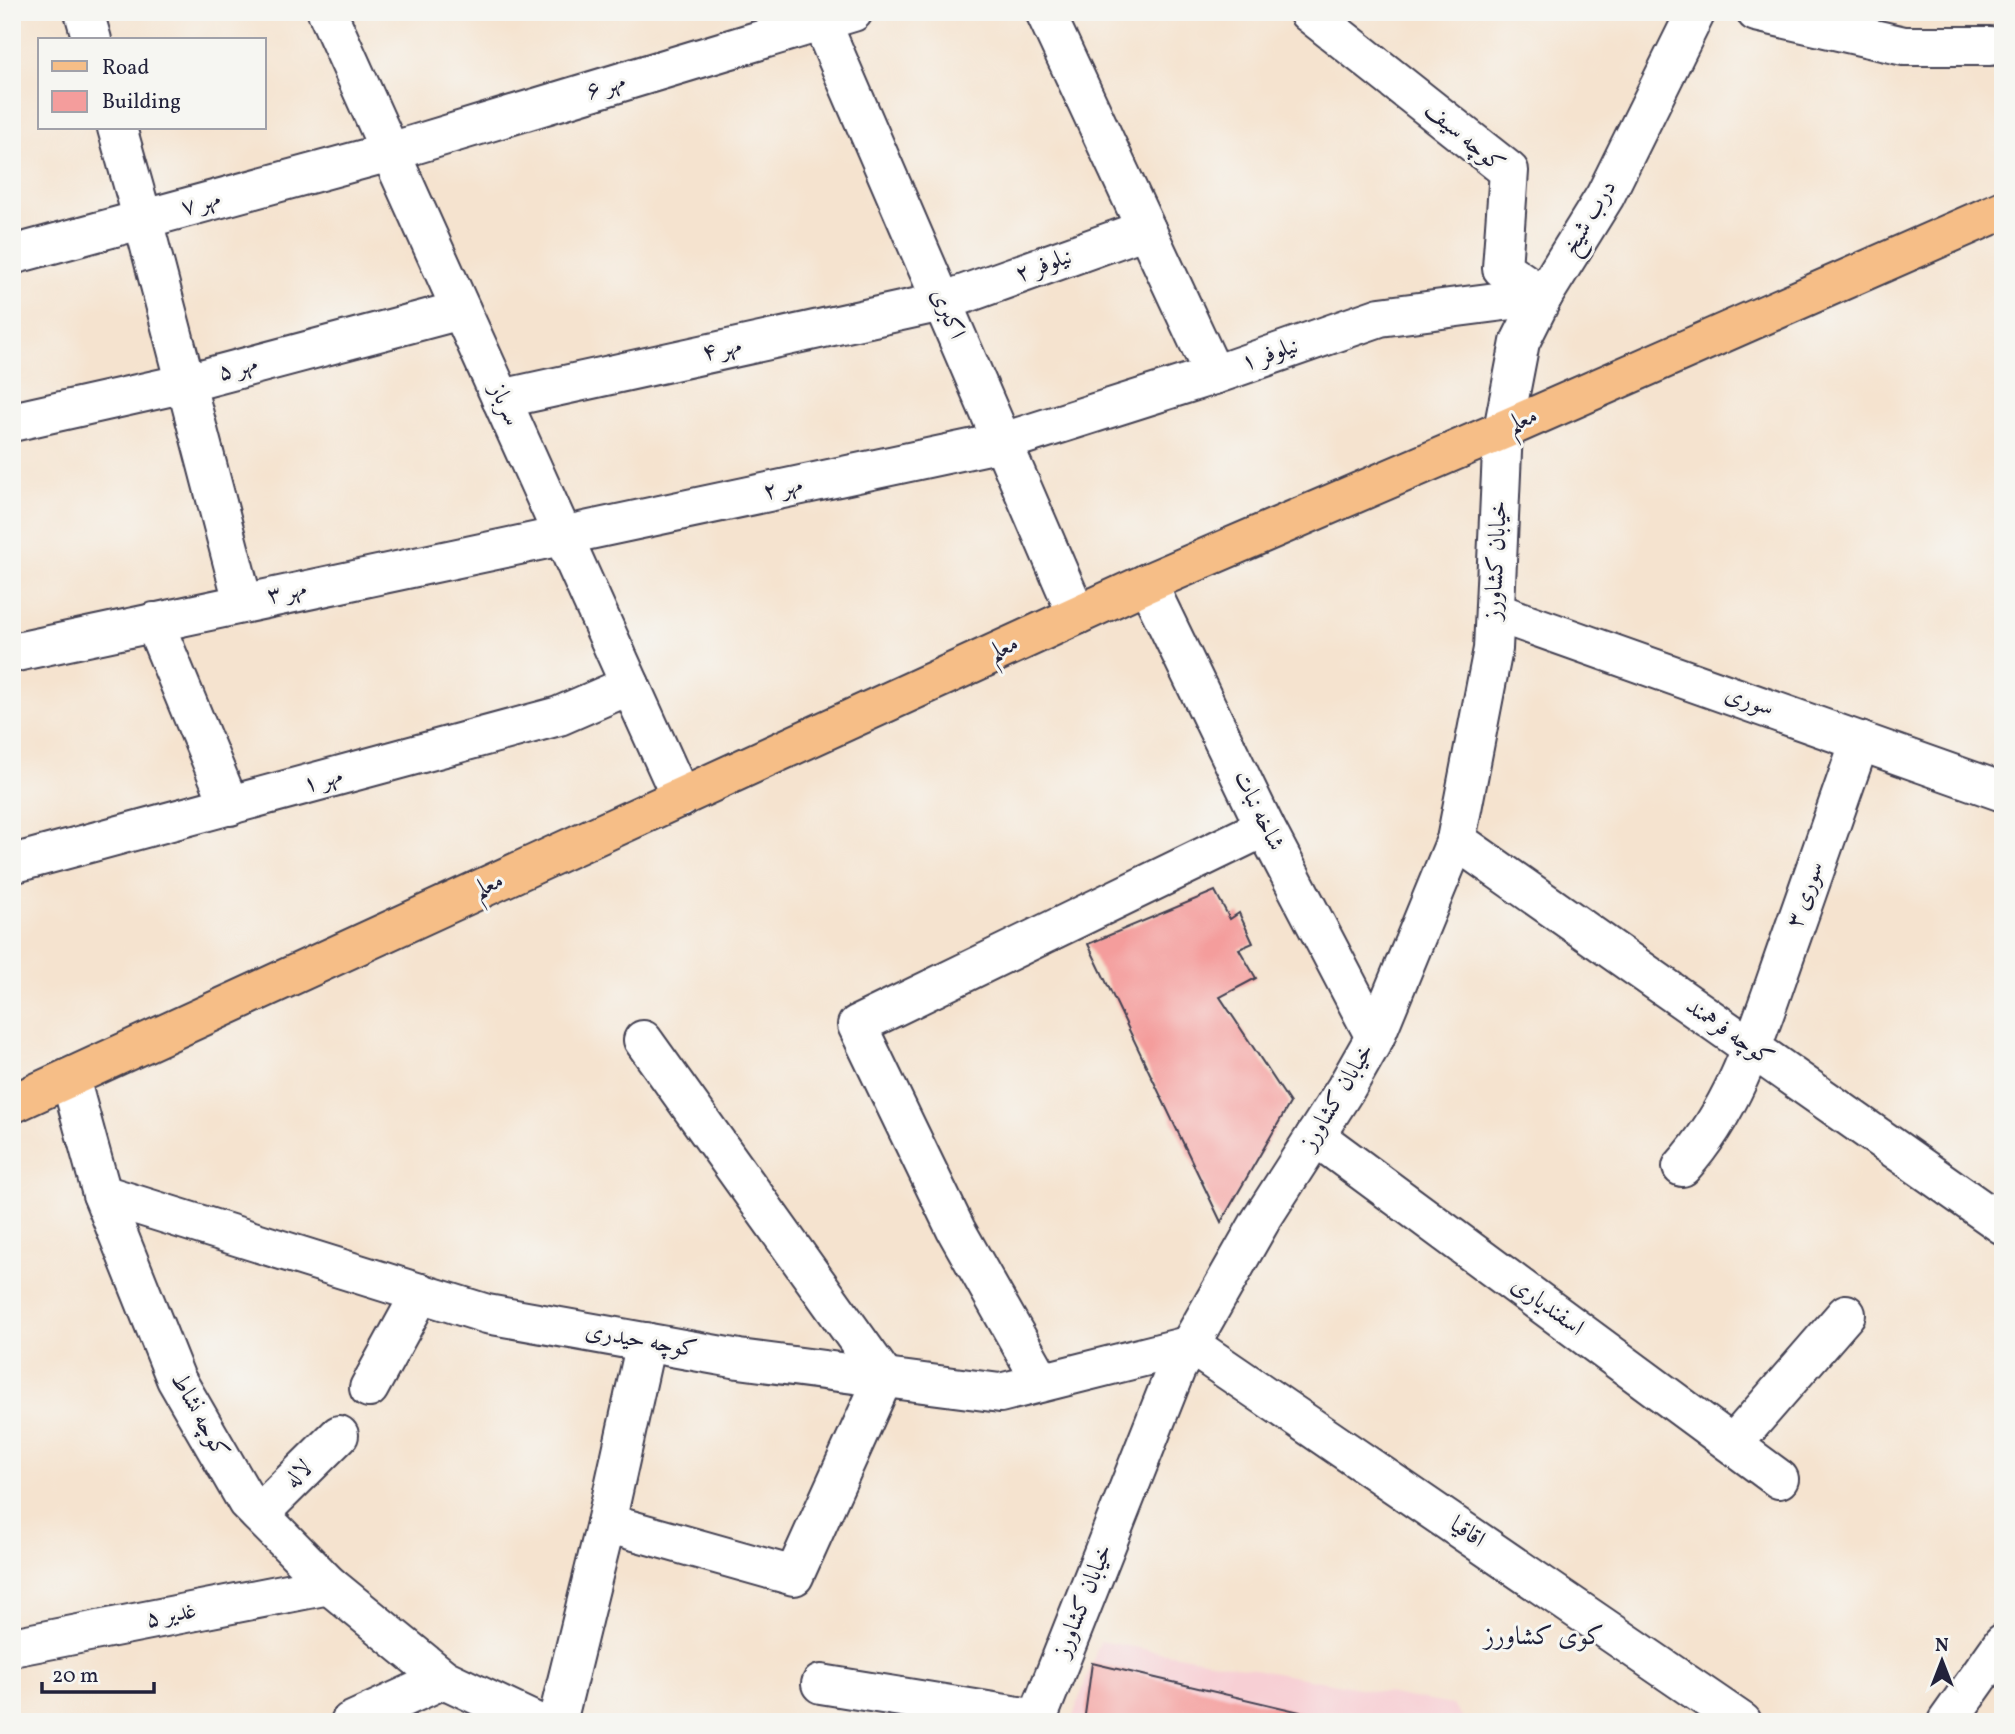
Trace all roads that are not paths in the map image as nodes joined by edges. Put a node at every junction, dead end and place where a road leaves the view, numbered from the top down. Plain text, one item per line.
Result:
1 (84, 12) edge
2 (327, 12) edge
3 (1045, 12) edge
4 (1308, 12) edge
5 (1696, 12) edge
6 (1756, 12) edge
7 (831, 16) edge
8 (91, 38) edge
9 (1990, 46) dead end
10 (118, 130) edge
11 (390, 152) junction
12 (2000, 219) edge
13 (144, 220) junction
14 (1146, 229) junction
15 (12, 255) edge
16 (1543, 296) junction
17 (942, 302) junction
18 (461, 310) junction
19 (1214, 374) junction
20 (186, 383) junction
21 (501, 399) junction
22 (12, 422) edge
23 (1503, 430) junction
24 (1003, 442) junction
25 (563, 535) junction
26 (1147, 583) junction
27 (243, 602) junction
28 (1495, 612) junction
29 (1077, 615) junction
30 (154, 622) junction
31 (12, 653) edge
32 (630, 684) junction
33 (1860, 741) junction
34 (2003, 792) edge
35 (681, 797) junction
36 (230, 806) junction
37 (1265, 827) junction
38 (1456, 840) junction
39 (12, 863) edge
40 (1375, 1037) junction
41 (643, 1040) dead end
42 (1752, 1048) junction
43 (70, 1078) junction
44 (12, 1104) edge
45 (1315, 1136) junction
46 (1682, 1167) dead end
47 (102, 1194) junction
48 (2003, 1225) edge
49 (421, 1293) junction
50 (1846, 1314) dead end
51 (646, 1342) junction
52 (1191, 1345) junction
53 (884, 1377) junction
54 (1042, 1382) junction
55 (369, 1388) dead end
56 (340, 1435) dead end
57 (1733, 1444) junction
58 (1779, 1479) dead end
59 (259, 1514) junction
60 (606, 1523) junction
61 (329, 1585) junction
62 (2003, 1643) edge
63 (12, 1646) edge
64 (444, 1679) junction
65 (821, 1684) dead end
66 (1037, 1721) edge
67 (351, 1722) edge
68 (535, 1722) edge
69 (557, 1722) edge
70 (1742, 1722) edge
71 (1947, 1722) edge

1 - 8 street
2 - 11 street, سرباز
3 - 14 street
4 - 16 street, کوچه سیف
5 - 16 street, درب شیخ
6 - 9 street
7 - 11 street, مهر ۶
7 - 17 street, اکبری
10 - 13 street
11 - 13 street, مهر ۷
11 - 18 street, سرباز
12 - 23 main road, معلم
13 - 15 street, مهر ۷
13 - 20 street
14 - 17 street, نیلوفر ۲
14 - 19 street
16 - 19 street, نیلوفر ۱
16 - 23 street, درب شیخ
17 - 21 street, مهر ۴
17 - 24 street, اکبری
18 - 20 street, مهر ۵
18 - 21 street, سرباز
19 - 24 street, نیلوفر ۱
20 - 22 street, مهر ۵
20 - 27 street
21 - 25 street, سرباز
23 - 26 main road, معلم
23 - 28 street, خیابان کشاورز
24 - 25 street, مهر ۲
24 - 29 street, اکبری
25 - 27 street, مهر ۳
25 - 32 street, سرباز
26 - 29 main road, معلم
26 - 37 street, شاخه نبات
27 - 30 street, مهر ۳
28 - 33 street, سوری
28 - 38 street, خیابان کشاورز
29 - 35 main road, معلم
30 - 31 street, مهر ۳
30 - 36 street
32 - 35 street, سرباز
32 - 36 street, مهر ۱
33 - 34 street, سوری
33 - 42 street, سوری ۳
35 - 43 main road, معلم
36 - 39 street, مهر ۱
37 - 40 street, شاخه نبات
37 - 54 street
38 - 40 street, خیابان کشاورز
38 - 42 street, کوچه فرهمند
40 - 45 street, خیابان کشاورز
41 - 53 street
42 - 46 street, سوری ۳
42 - 48 street, کوچه فرهمند
43 - 44 main road, معلم
43 - 47 street, کوچه نشاط
45 - 52 street, خیابان کشاورز
45 - 57 street, اسفندیاری
47 - 49 street, کوچه حیدری
47 - 59 street, کوچه نشاط
49 - 51 street, کوچه حیدری
49 - 55 street
50 - 57 street
51 - 53 street, کوچه حیدری
51 - 60 street
52 - 54 street, کوچه حیدری
52 - 66 street, خیابان کشاورز
52 - 70 street, اقاقیا
53 - 54 street, کوچه حیدری
53 - 60 street
56 - 59 street, لاله
57 - 58 street, اسفندیاری
59 - 61 street, کوچه نشاط
60 - 69 street
61 - 63 street, غدیر ۵
61 - 64 street, کوچه نشاط
62 - 71 street
64 - 67 street
64 - 68 street, کوچه نشاط
65 - 66 street

